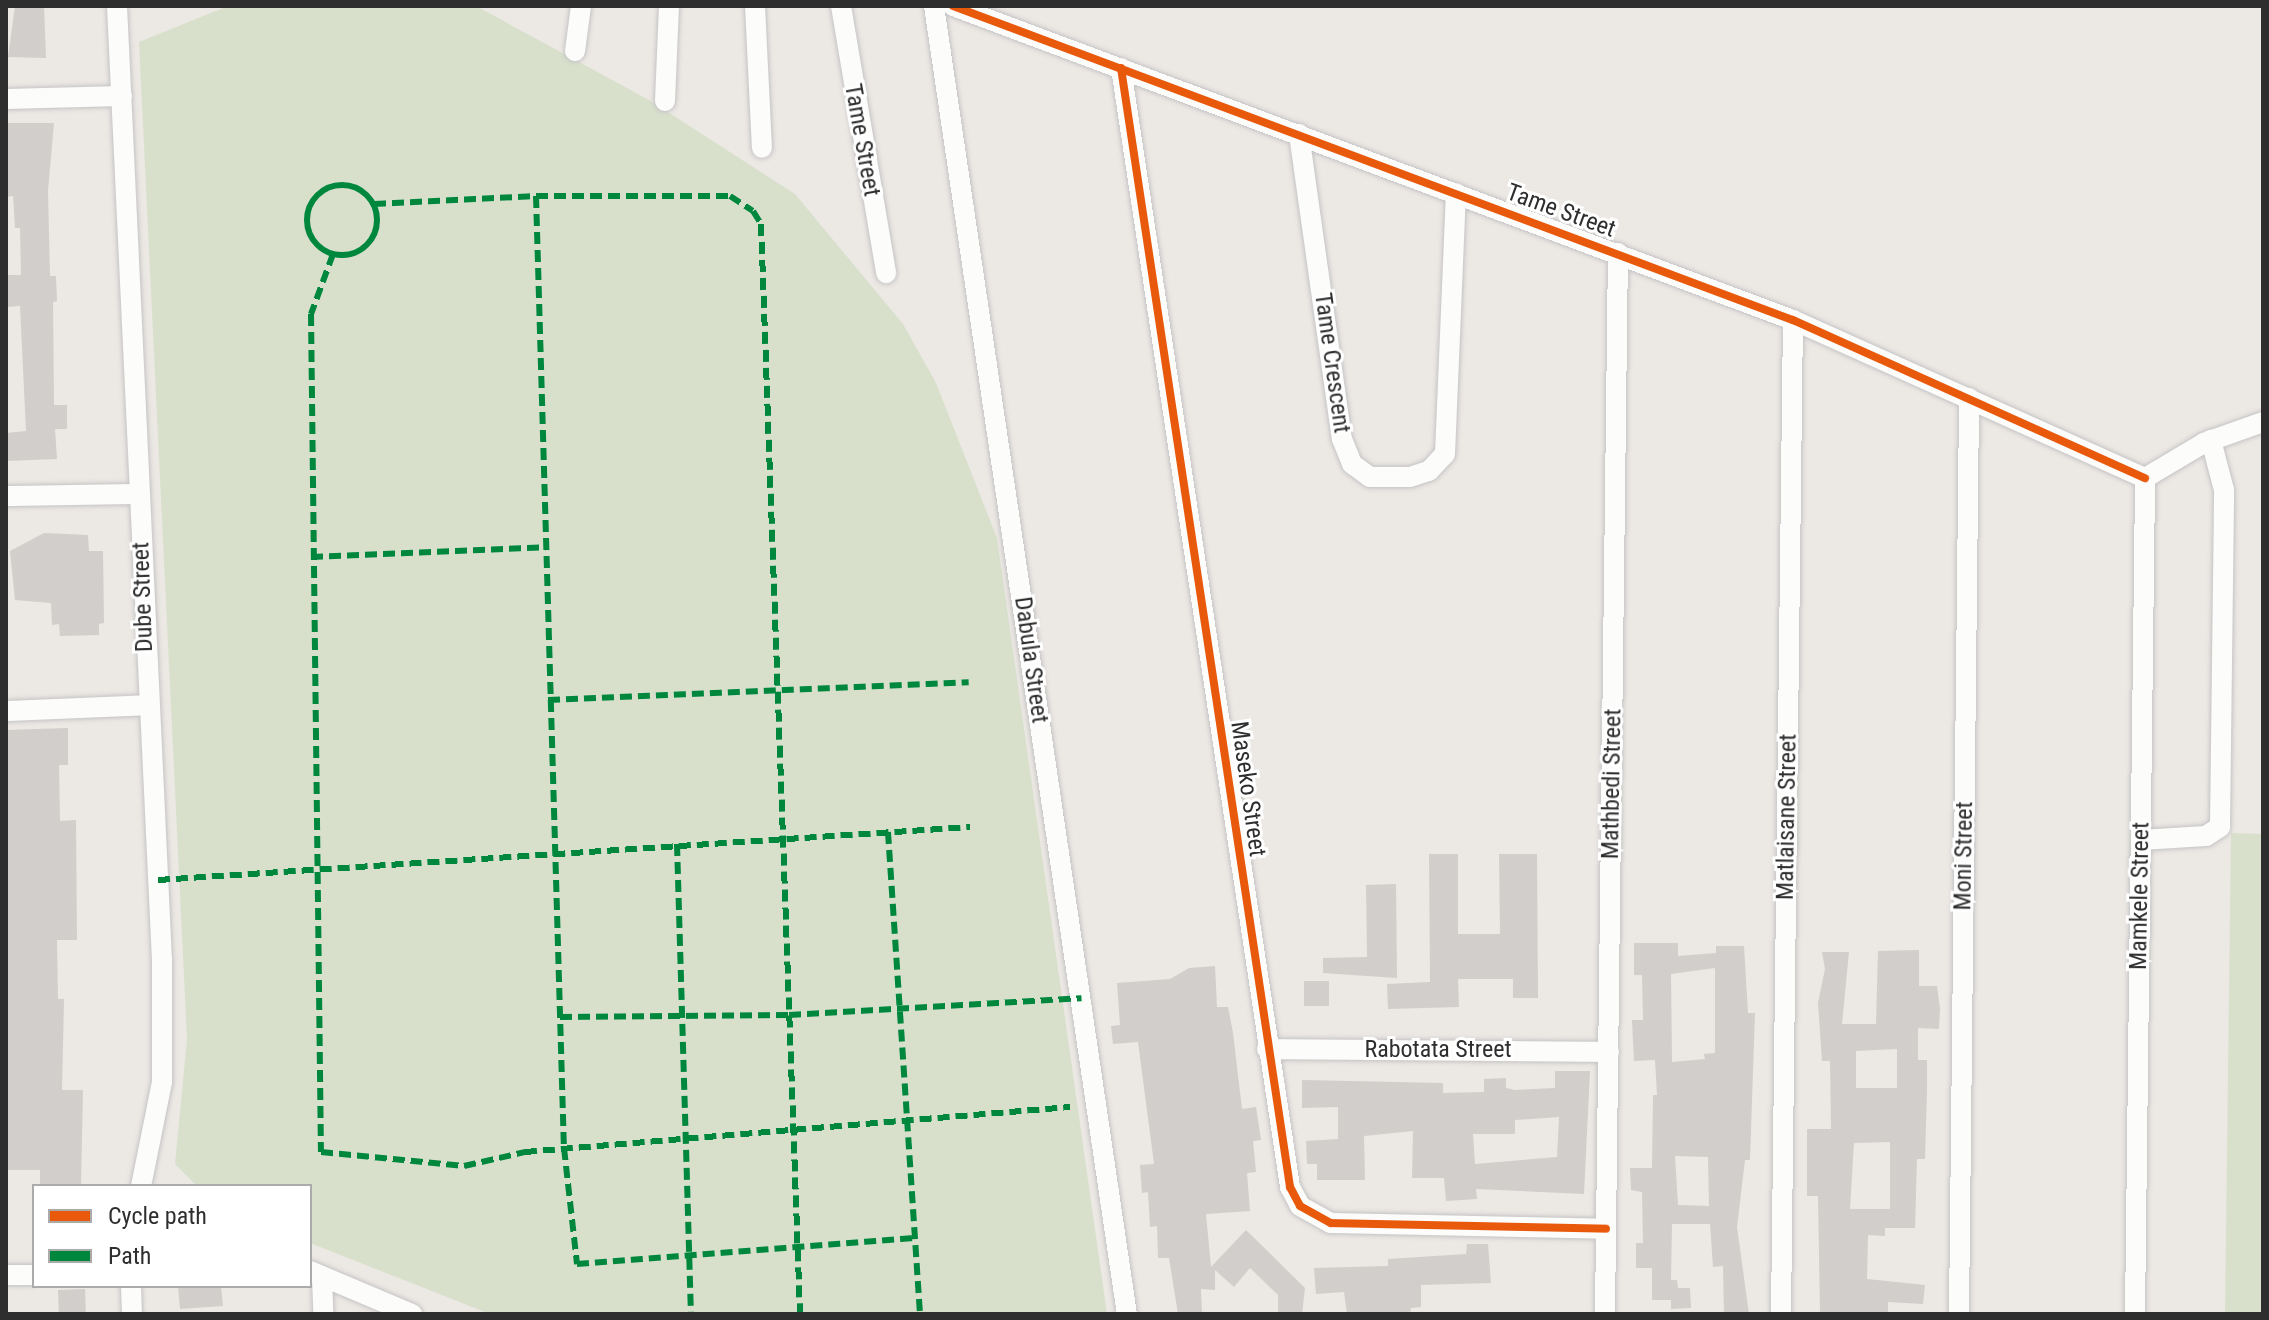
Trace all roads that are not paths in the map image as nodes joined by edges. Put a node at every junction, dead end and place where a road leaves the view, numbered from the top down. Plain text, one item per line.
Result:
1 (117, 6) edge
2 (581, 6) edge
3 (669, 6) edge
4 (755, 6) edge
5 (841, 6) edge
6 (934, 6) edge
7 (953, 6) edge
8 (575, 51) dead end
9 (1121, 68) junction
10 (122, 96) junction
11 (6, 99) edge
12 (665, 101) dead end
13 (1299, 134) junction
14 (762, 148) dead end
15 (1456, 193) junction
16 (1618, 253) junction
17 (886, 273) dead end
18 (1793, 320) junction
19 (1969, 398) junction
20 (2263, 422) edge
21 (2211, 440) junction
22 (2145, 478) junction
23 (139, 494) junction
24 (6, 496) edge
25 (148, 705) junction
26 (6, 711) edge
27 (2141, 840) junction
28 (1267, 1049) junction
29 (1609, 1052) junction
30 (141, 1184) edge
31 (1606, 1229) junction
32 (316, 1274) edge
33 (6, 1275) edge
34 (32, 1275) edge
35 (131, 1288) edge
36 (132, 1314) edge
37 (323, 1314) edge
38 (412, 1314) edge
39 (1127, 1314) edge
40 (1605, 1314) edge
41 (1781, 1314) edge
42 (1959, 1314) edge
43 (2135, 1314) edge

1 - 10 street, Dube Street
2 - 8 street
3 - 12 street
4 - 14 street
5 - 17 street, Tame Street
6 - 39 street, Dabula Street
7 - 9 street, Tame Street
9 - 13 street, Tame Street
9 - 28 street, Maseko Street
10 - 11 street
10 - 23 street, Dube Street
13 - 15 street, Tame Street
13 - 15 street, Tame Crescent
15 - 16 street, Tame Street
16 - 18 street, Tame Street
16 - 29 street, Mathbedi Street
18 - 19 street, Tame Street
18 - 41 street, Matlaisane Street
19 - 22 street, Tame Street
19 - 42 street, Moni Street
20 - 21 street
21 - 22 street
21 - 27 street
22 - 27 street, Mamkele Street
23 - 24 street
23 - 25 street, Dube Street
25 - 26 street
25 - 30 street, Dube Street
27 - 43 street, Mamkele Street
28 - 29 street, Rabotata Street
28 - 31 street, Maseko Street
29 - 31 street, Mathbedi Street
31 - 40 street, Mathbedi Street
32 - 37 street
32 - 38 street
33 - 34 street
35 - 36 street

